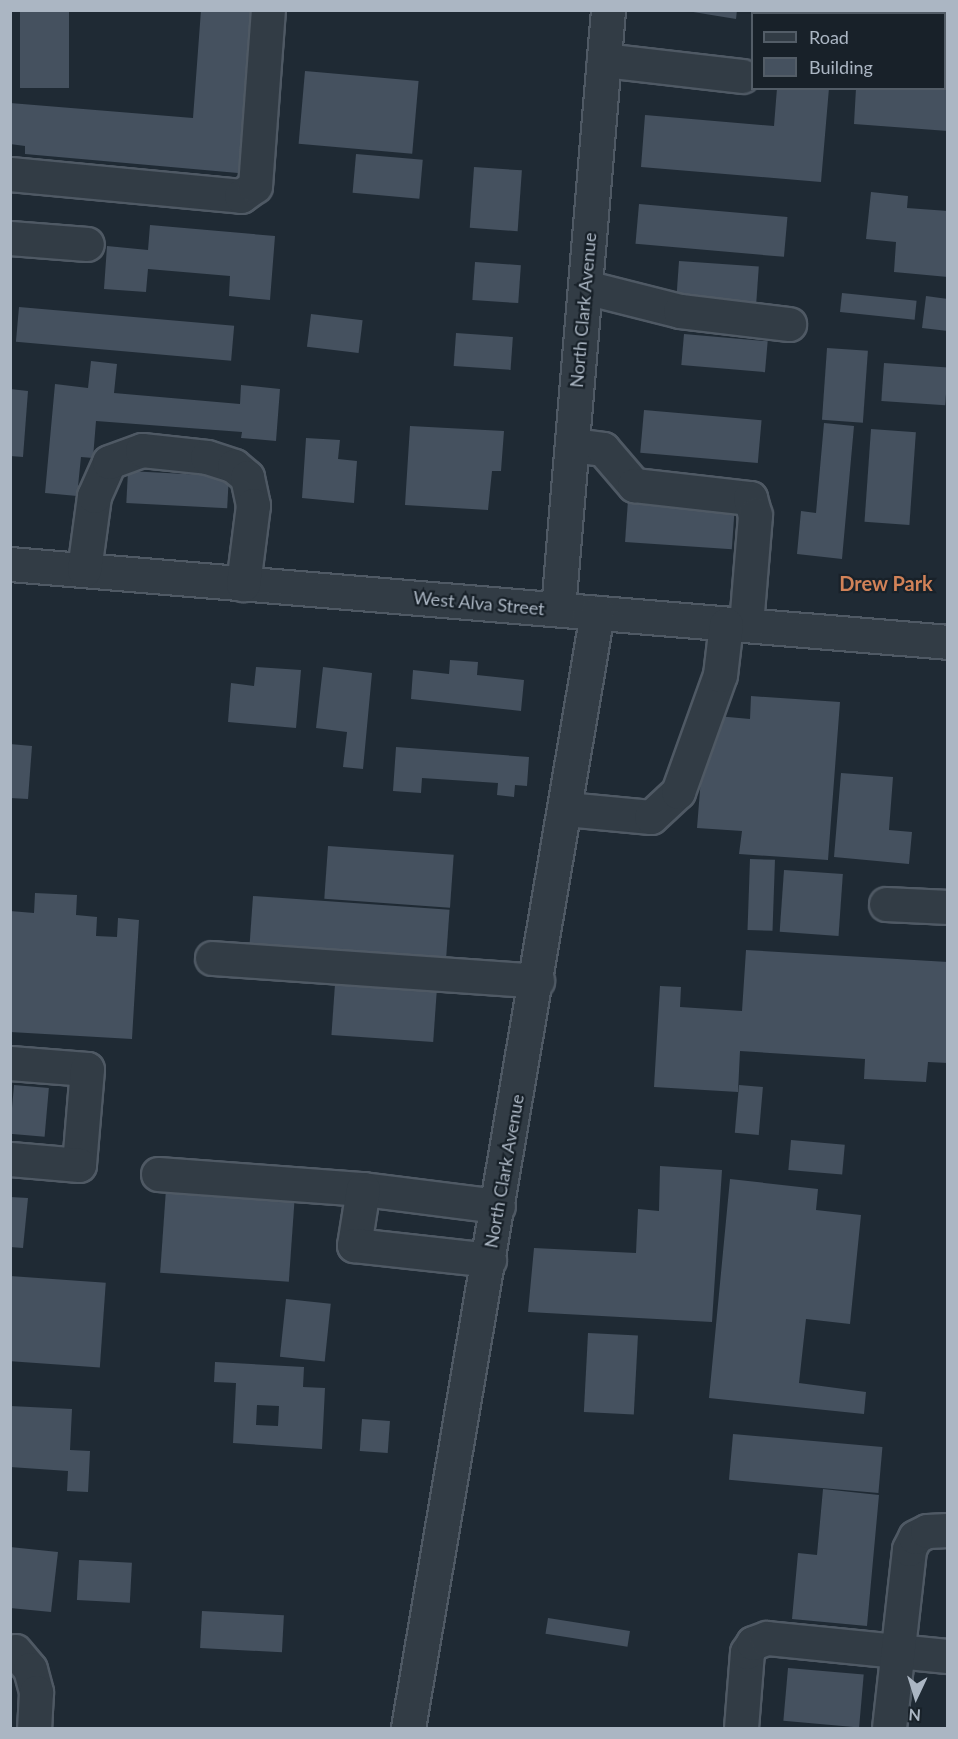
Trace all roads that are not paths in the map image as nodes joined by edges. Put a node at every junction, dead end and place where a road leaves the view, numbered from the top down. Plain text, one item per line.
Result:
1 (268, 10) edge
2 (608, 10) edge
3 (604, 60) junction
4 (742, 76) dead end
5 (10, 174) edge
6 (10, 238) edge
7 (87, 244) dead end
8 (585, 287) junction
9 (789, 324) dead end
10 (572, 445) junction
11 (10, 564) edge
12 (84, 570) junction
13 (243, 584) junction
14 (558, 609) junction
15 (597, 613) junction
16 (736, 624) junction
17 (948, 642) edge
18 (566, 809) junction
19 (886, 904) dead end
20 (948, 907) edge
21 (212, 958) dead end
22 (537, 981) junction
23 (10, 1063) edge
24 (10, 1159) edge
25 (158, 1174) dead end
26 (363, 1189) junction
27 (498, 1206) junction
28 (489, 1260) junction
29 (948, 1530) edge
30 (896, 1650) junction
31 (15, 1651) dead end
32 (948, 1656) edge
33 (34, 1728) edge
34 (408, 1728) edge
35 (741, 1728) edge
36 (889, 1728) edge

1 - 5 street
2 - 3 street, North Clark Avenue
3 - 4 street
3 - 8 street, North Clark Avenue
6 - 7 street
8 - 9 street
8 - 10 street, North Clark Avenue
10 - 14 street, North Clark Avenue
10 - 16 street
11 - 12 street, West Alva Street
12 - 13 street, West Alva Street
12 - 13 street
13 - 14 street, West Alva Street
14 - 15 street, West Alva Street
15 - 16 street, West Alva Street
15 - 18 street, North Clark Avenue
16 - 17 street, West Alva Street
16 - 18 street
18 - 22 street, North Clark Avenue
19 - 20 street
21 - 22 street
22 - 27 street, North Clark Avenue
23 - 24 street
25 - 26 street
26 - 27 street
26 - 28 street
27 - 28 street, North Clark Avenue
28 - 34 street, North Clark Avenue
29 - 30 street
30 - 32 street
30 - 35 street
30 - 36 street
31 - 33 street

